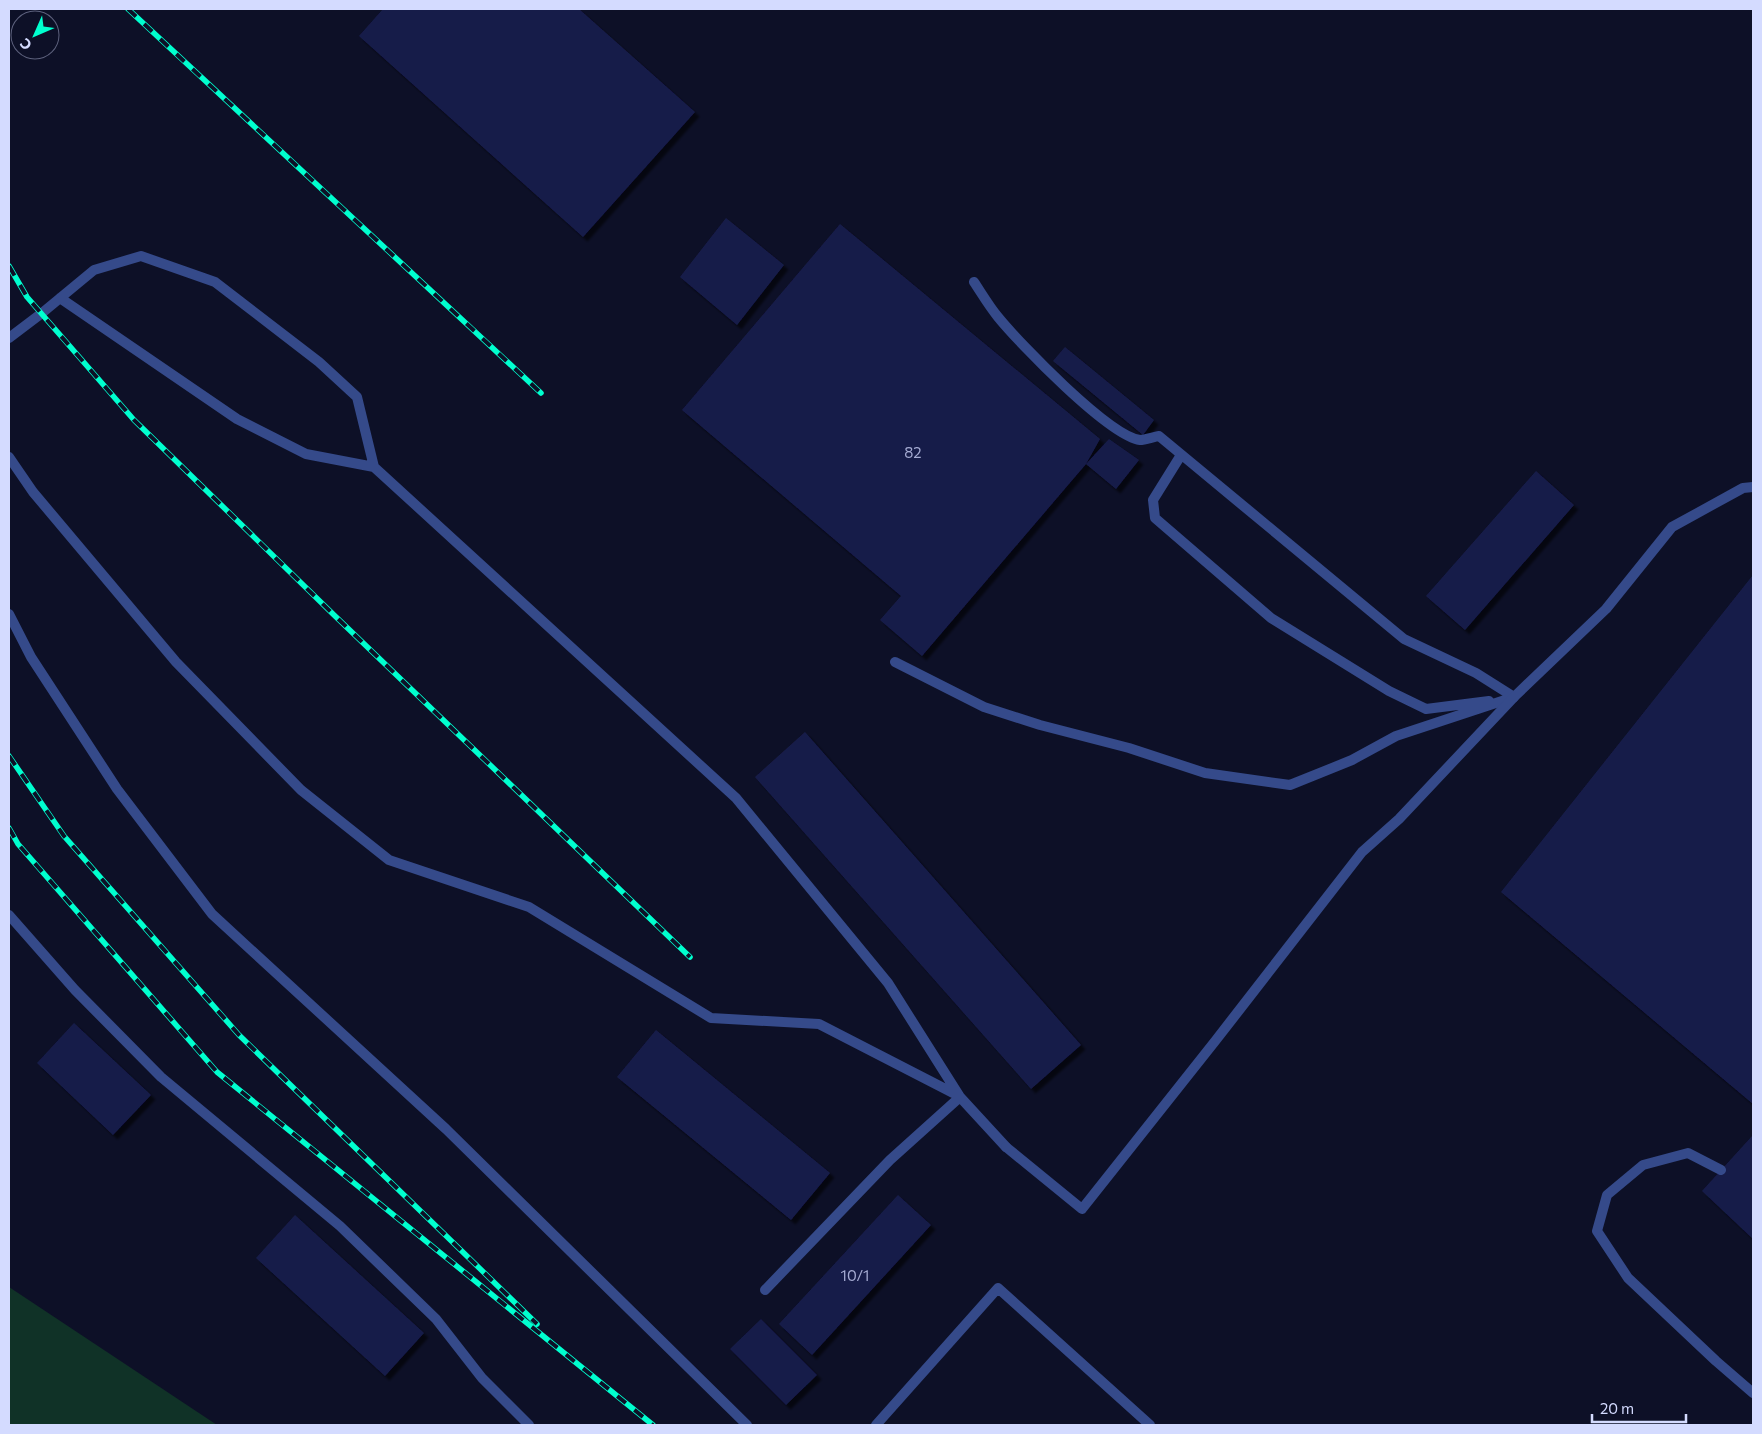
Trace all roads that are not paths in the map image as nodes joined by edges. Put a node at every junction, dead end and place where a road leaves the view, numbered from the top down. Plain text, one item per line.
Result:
1 (974, 282) dead end
2 (60, 298) junction
3 (9, 338) edge
4 (1181, 455) junction
5 (9, 457) edge
6 (374, 467) junction
7 (1753, 487) edge
8 (9, 614) edge
9 (895, 662) dead end
10 (1514, 697) junction
11 (9, 915) edge
12 (960, 1097) junction
13 (1721, 1170) dead end
14 (764, 1290) dead end
15 (1753, 1393) edge
16 (529, 1425) edge
17 (747, 1425) edge
18 (876, 1425) edge
19 (1150, 1425) edge

1 - 4 street
2 - 3 street
2 - 6 street
2 - 6 street
4 - 10 street
4 - 10 street
5 - 12 street
6 - 12 street
7 - 10 street
8 - 17 street
9 - 10 street
10 - 12 street
11 - 16 street
12 - 14 street
13 - 15 street
18 - 19 street

